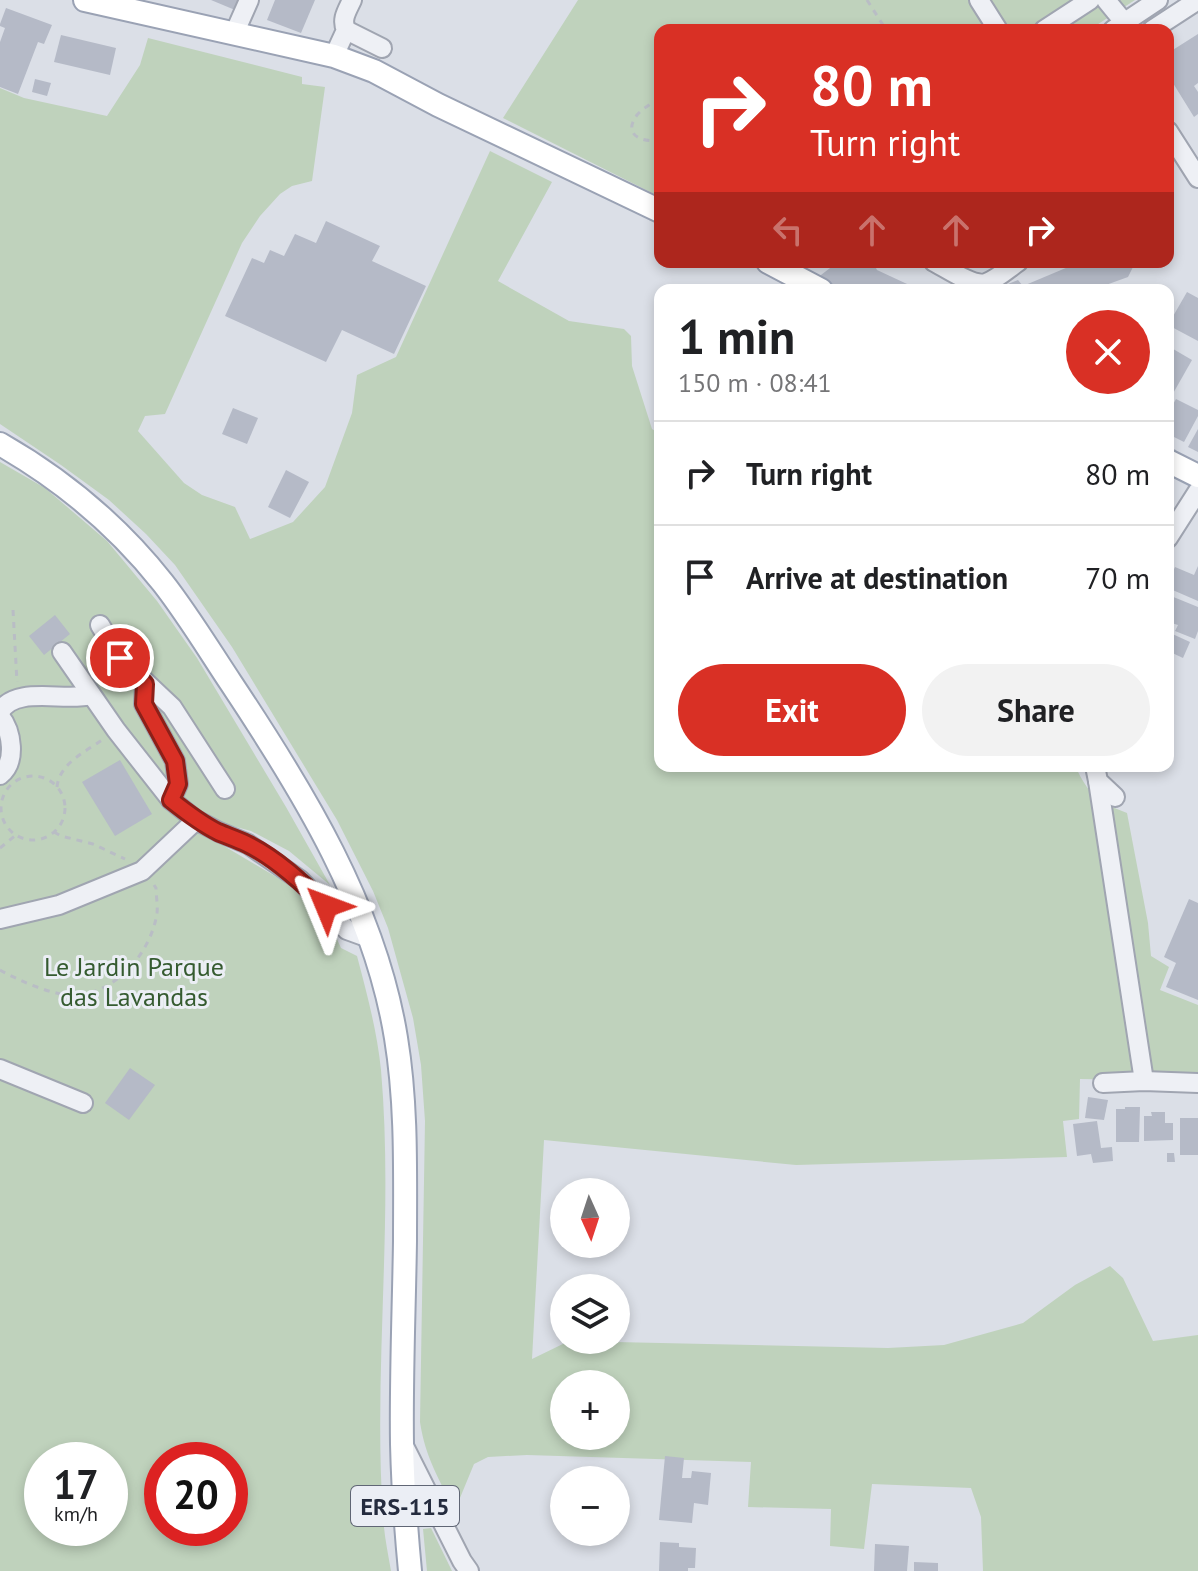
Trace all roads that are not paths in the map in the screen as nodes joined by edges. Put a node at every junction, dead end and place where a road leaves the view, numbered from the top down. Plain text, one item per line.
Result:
1 (85, 0) edge
2 (249, 0) edge
3 (352, 0) edge
4 (979, 0) edge
5 (1090, 0) edge
6 (1106, 0) edge
7 (1158, 0) edge
8 (1198, 0) edge
9 (994, 24) edge
10 (1053, 24) edge
11 (1117, 24) edge
12 (1121, 24) edge
13 (1161, 24) edge
14 (346, 30) junction
15 (234, 34) junction
16 (382, 48) dead end
17 (334, 56) junction
18 (1174, 140) edge
19 (1198, 178) edge
20 (654, 208) edge
21 (945, 268) edge
22 (1008, 268) edge
23 (982, 284) edge
24 (982, 284) edge
25 (0, 444) edge
26 (1174, 464) edge
27 (1198, 476) edge
28 (1198, 491) edge
29 (1174, 529) edge
30 (100, 625) dead end
31 (62, 652) dead end
32 (145, 684) junction
33 (91, 695) junction
34 (0, 714) edge
35 (1096, 774) edge
36 (0, 775) edge
37 (225, 789) dead end
38 (1115, 797) dead end
39 (171, 800) junction
40 (196, 820) junction
41 (0, 919) edge
42 (369, 938) junction
43 (0, 1069) edge
44 (1144, 1081) junction
45 (1103, 1083) dead end
46 (1198, 1083) edge
47 (83, 1103) dead end
48 (402, 1442) junction
49 (410, 1571) edge
50 (469, 1571) edge

1 - 15 main road
2 - 15 street
3 - 14 street
4 - 9 street
5 - 10 street
6 - 11 street
7 - 12 street
8 - 13 street
14 - 16 street
14 - 17 street
15 - 17 main road
17 - 20 main road
18 - 19 street
21 - 23 street
22 - 24 street
25 - 42 main road, ERS-115
26 - 27 main road
28 - 29 street
30 - 32 street
31 - 33 street
32 - 37 street
32 - 39 street
33 - 34 street
33 - 39 street
34 - 36 street
35 - 38 street
35 - 44 street
39 - 40 street
40 - 41 street
40 - 42 street
42 - 48 main road, ERS-115
43 - 47 street
44 - 45 street
44 - 46 street
48 - 49 main road, ERS-115
48 - 50 street

